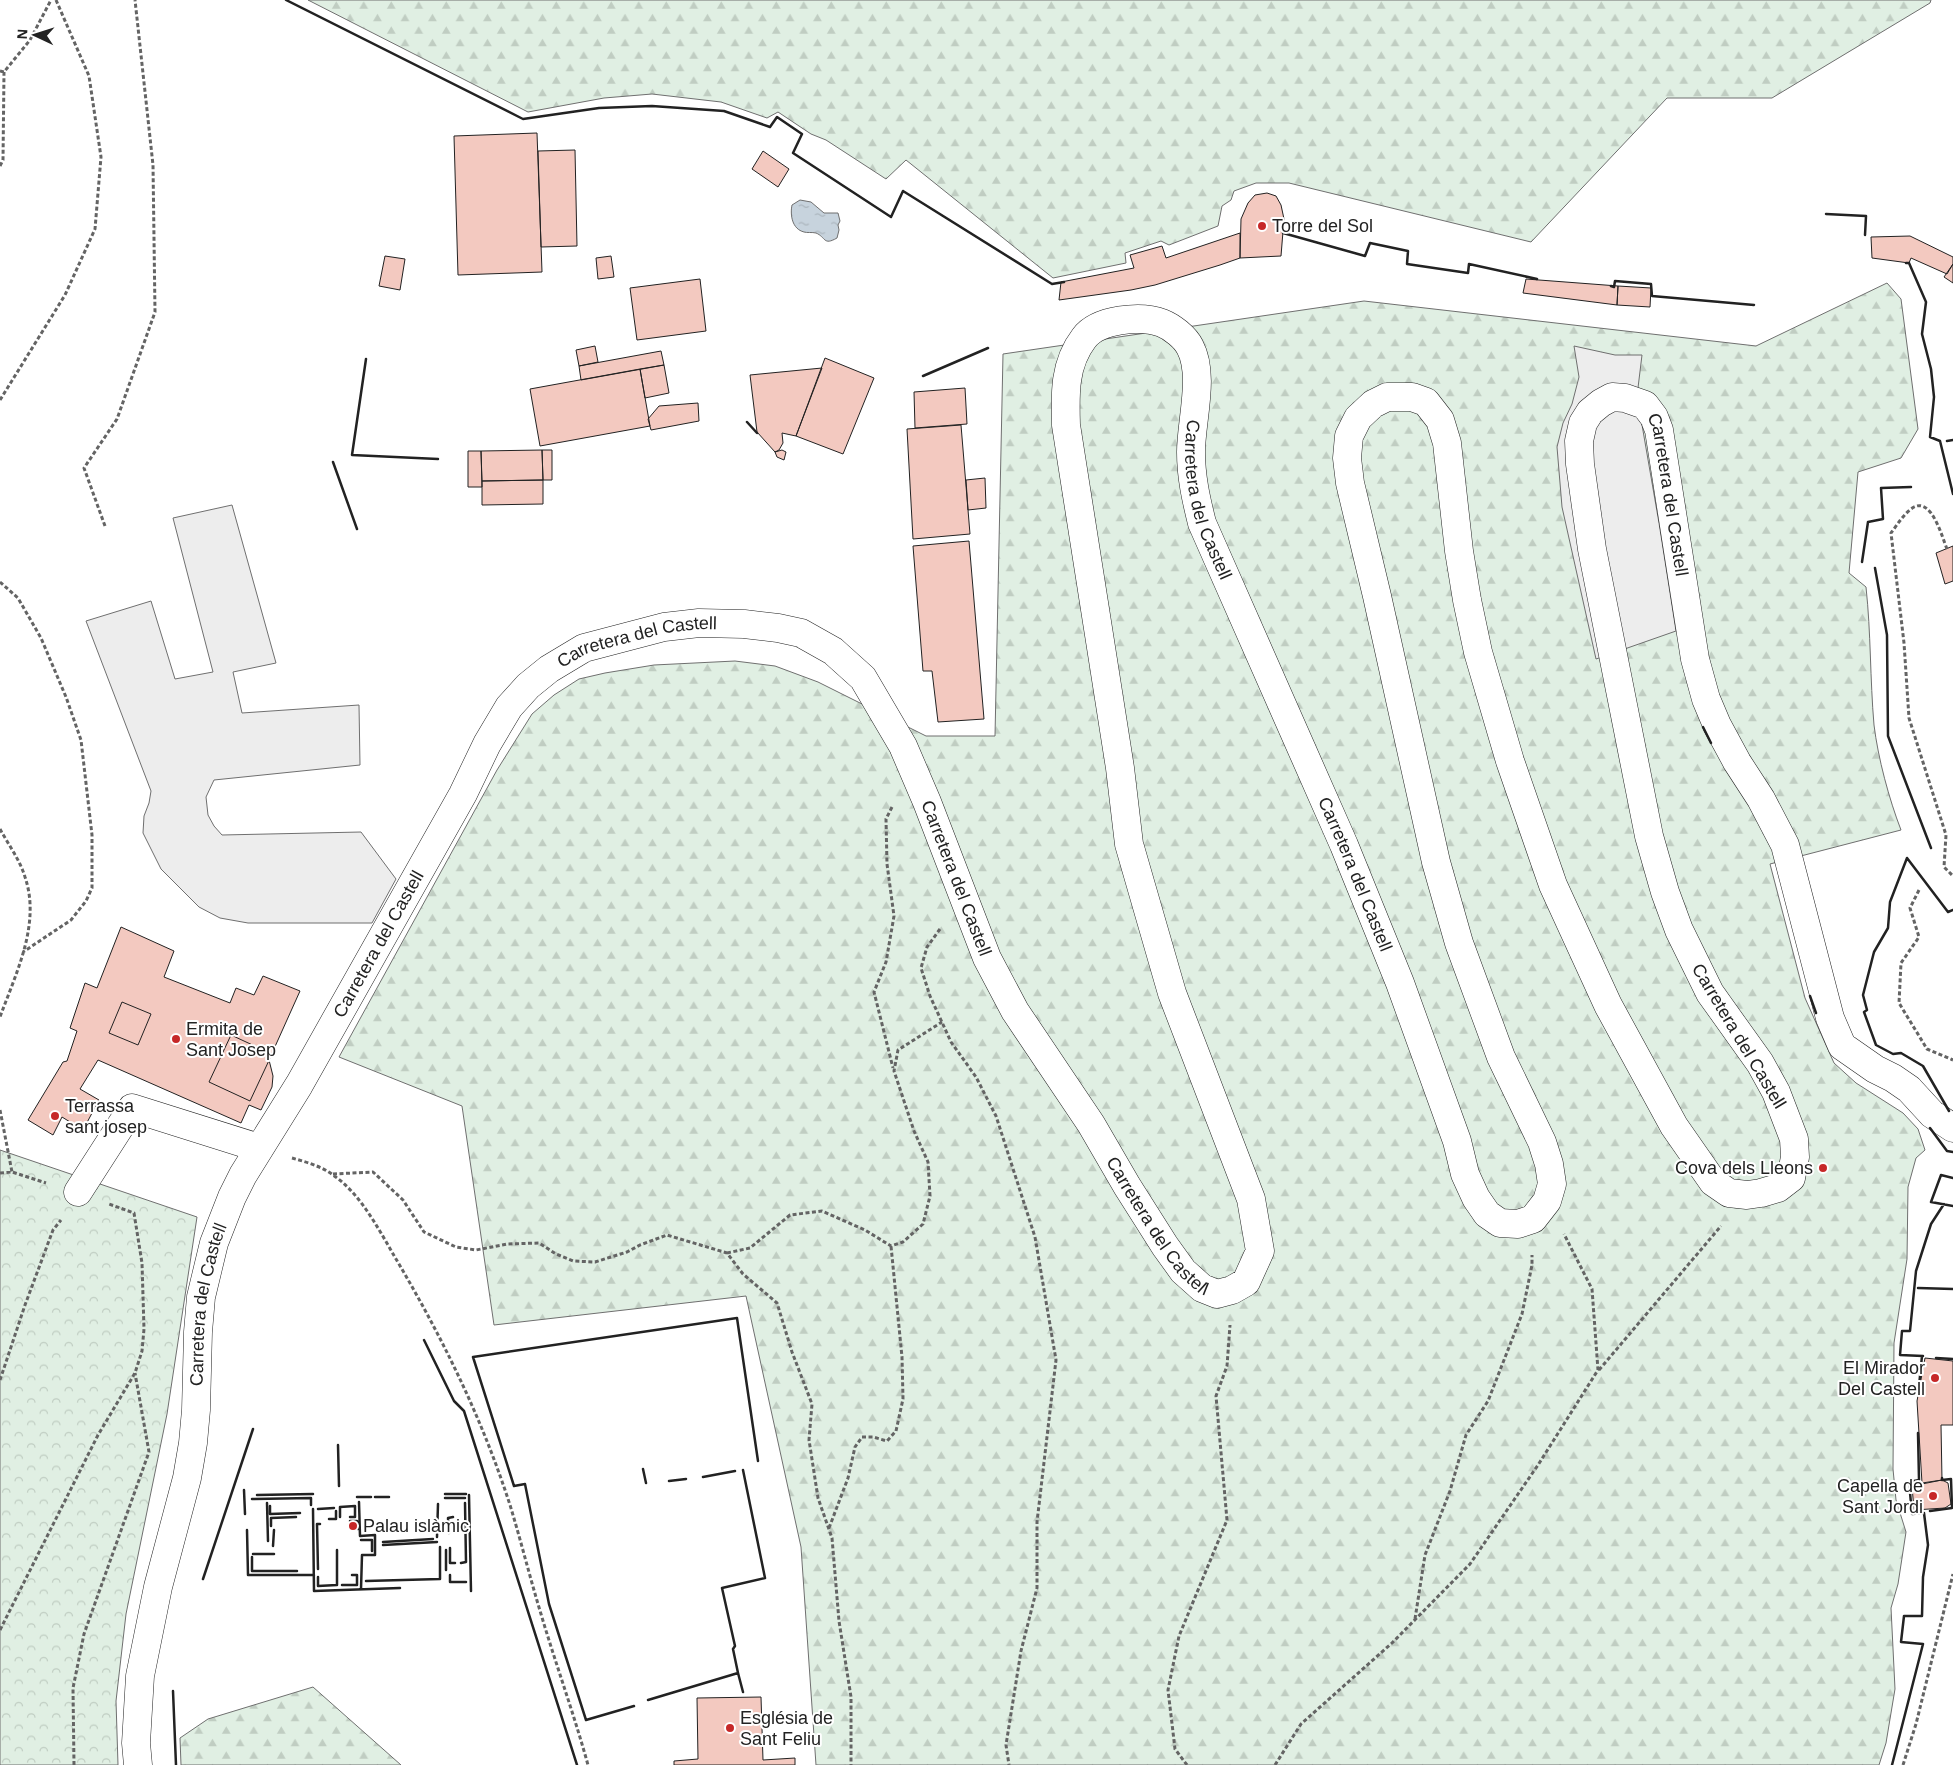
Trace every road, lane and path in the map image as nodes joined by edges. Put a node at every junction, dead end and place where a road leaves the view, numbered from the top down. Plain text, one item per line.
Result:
1 (51, 0) edge
2 (56, 0) edge
3 (135, 0) edge
4 (2, 71) edge
5 (0, 166) edge
6 (0, 400) edge
7 (105, 526) dead end
8 (1947, 549) dead end
9 (0, 582) edge
10 (912, 767) junction
11 (0, 829) edge
12 (1953, 876) edge
13 (1919, 890) dead end
14 (965, 903) junction
15 (23, 952) junction
16 (0, 1017) edge
17 (942, 1022) junction
18 (1953, 1060) edge
19 (894, 1072) junction
20 (0, 1110) edge
21 (1953, 1128) edge
22 (259, 1148) junction
23 (0, 1173) edge
24 (333, 1174) junction
25 (78, 1192) junction
26 (1747, 1195) junction
27 (1540, 1210) junction
28 (891, 1246) junction
29 (727, 1253) junction
30 (1232, 1290) junction
31 (1598, 1370) junction
32 (135, 1373) junction
33 (0, 1380) edge
34 (829, 1529) junction
35 (1953, 1574) edge
36 (1415, 1620) junction
37 (0, 1630) edge
38 (74, 1765) edge
39 (138, 1765) edge
40 (588, 1765) edge
41 (851, 1765) edge
42 (1009, 1765) edge
43 (1187, 1765) edge
44 (1275, 1765) edge
45 (1903, 1765) edge

1 - 4 path
2 - 6 path
3 - 7 path
4 - 5 path
8 - 12 path
9 - 15 path
10 - 14 street, Carretera del Castell
10 - 19 path
10 - 22 street, Carretera del Castell
11 - 15 path
13 - 18 path
14 - 17 path
14 - 30 street, Carretera del Castell
15 - 16 path
17 - 19 path
17 - 42 path
19 - 28 path
20 - 23 path
21 - 26 street, Carretera del Castell
22 - 24 path
22 - 25 street
22 - 39 street, Carretera del Castell
24 - 29 path
24 - 40 path
25 - 32 path
25 - 33 path
26 - 27 street, Carretera del Castell
26 - 31 path
27 - 30 street, Carretera del Castell
27 - 31 path
27 - 36 path
28 - 29 path
28 - 34 path
29 - 34 path
30 - 43 path
31 - 36 path
32 - 37 path
32 - 38 path
34 - 41 path
35 - 45 path
36 - 44 path

